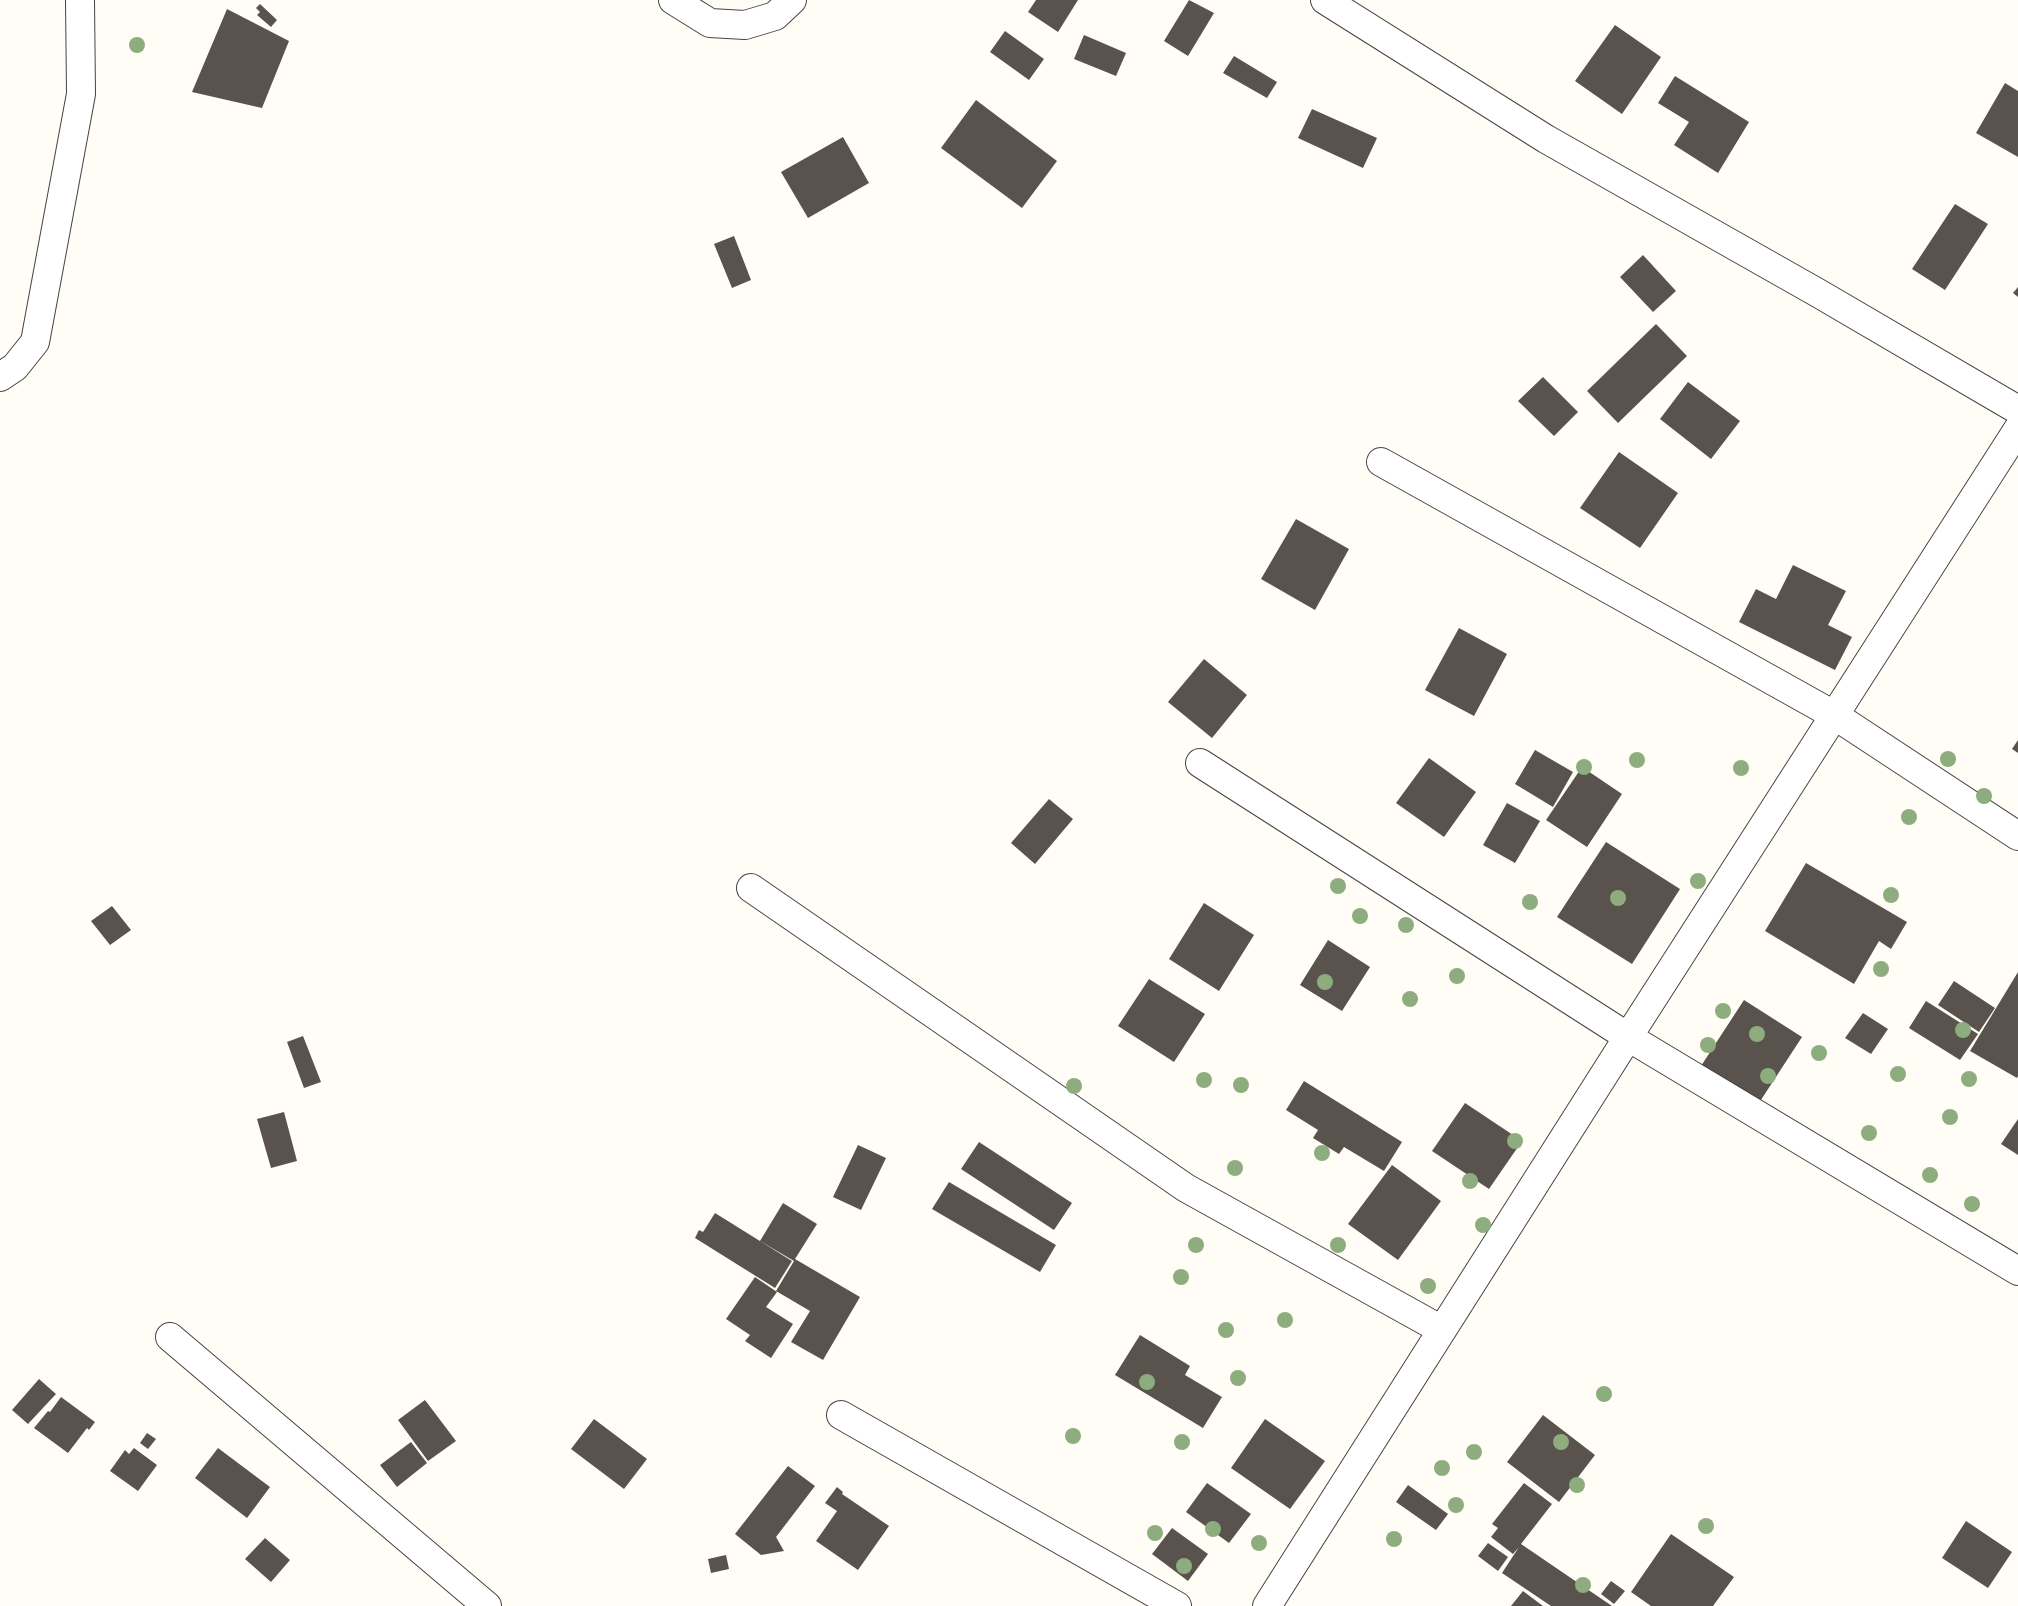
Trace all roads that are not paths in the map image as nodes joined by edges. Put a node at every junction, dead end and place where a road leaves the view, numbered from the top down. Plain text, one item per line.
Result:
1 (80, 0) edge
2 (673, 0) edge
3 (792, 0) edge
4 (1325, 0) edge
5 (0, 377) edge
6 (2018, 410) edge
7 (2018, 429) edge
8 (1381, 462) dead end
9 (1834, 715) junction
10 (1200, 763) dead end
11 (2018, 836) edge
12 (751, 888) dead end
13 (1628, 1037) junction
14 (2018, 1271) edge
15 (1442, 1330) junction
16 (170, 1337) dead end
17 (840, 1415) dead end
18 (486, 1606) edge
19 (1177, 1606) edge
20 (1267, 1606) edge

1 - 5 street
2 - 3 street
4 - 6 street
7 - 9 street
8 - 9 street
9 - 11 street
9 - 13 street
10 - 13 street
12 - 15 street
13 - 14 street
13 - 15 street
15 - 20 street
16 - 18 street
17 - 19 street

